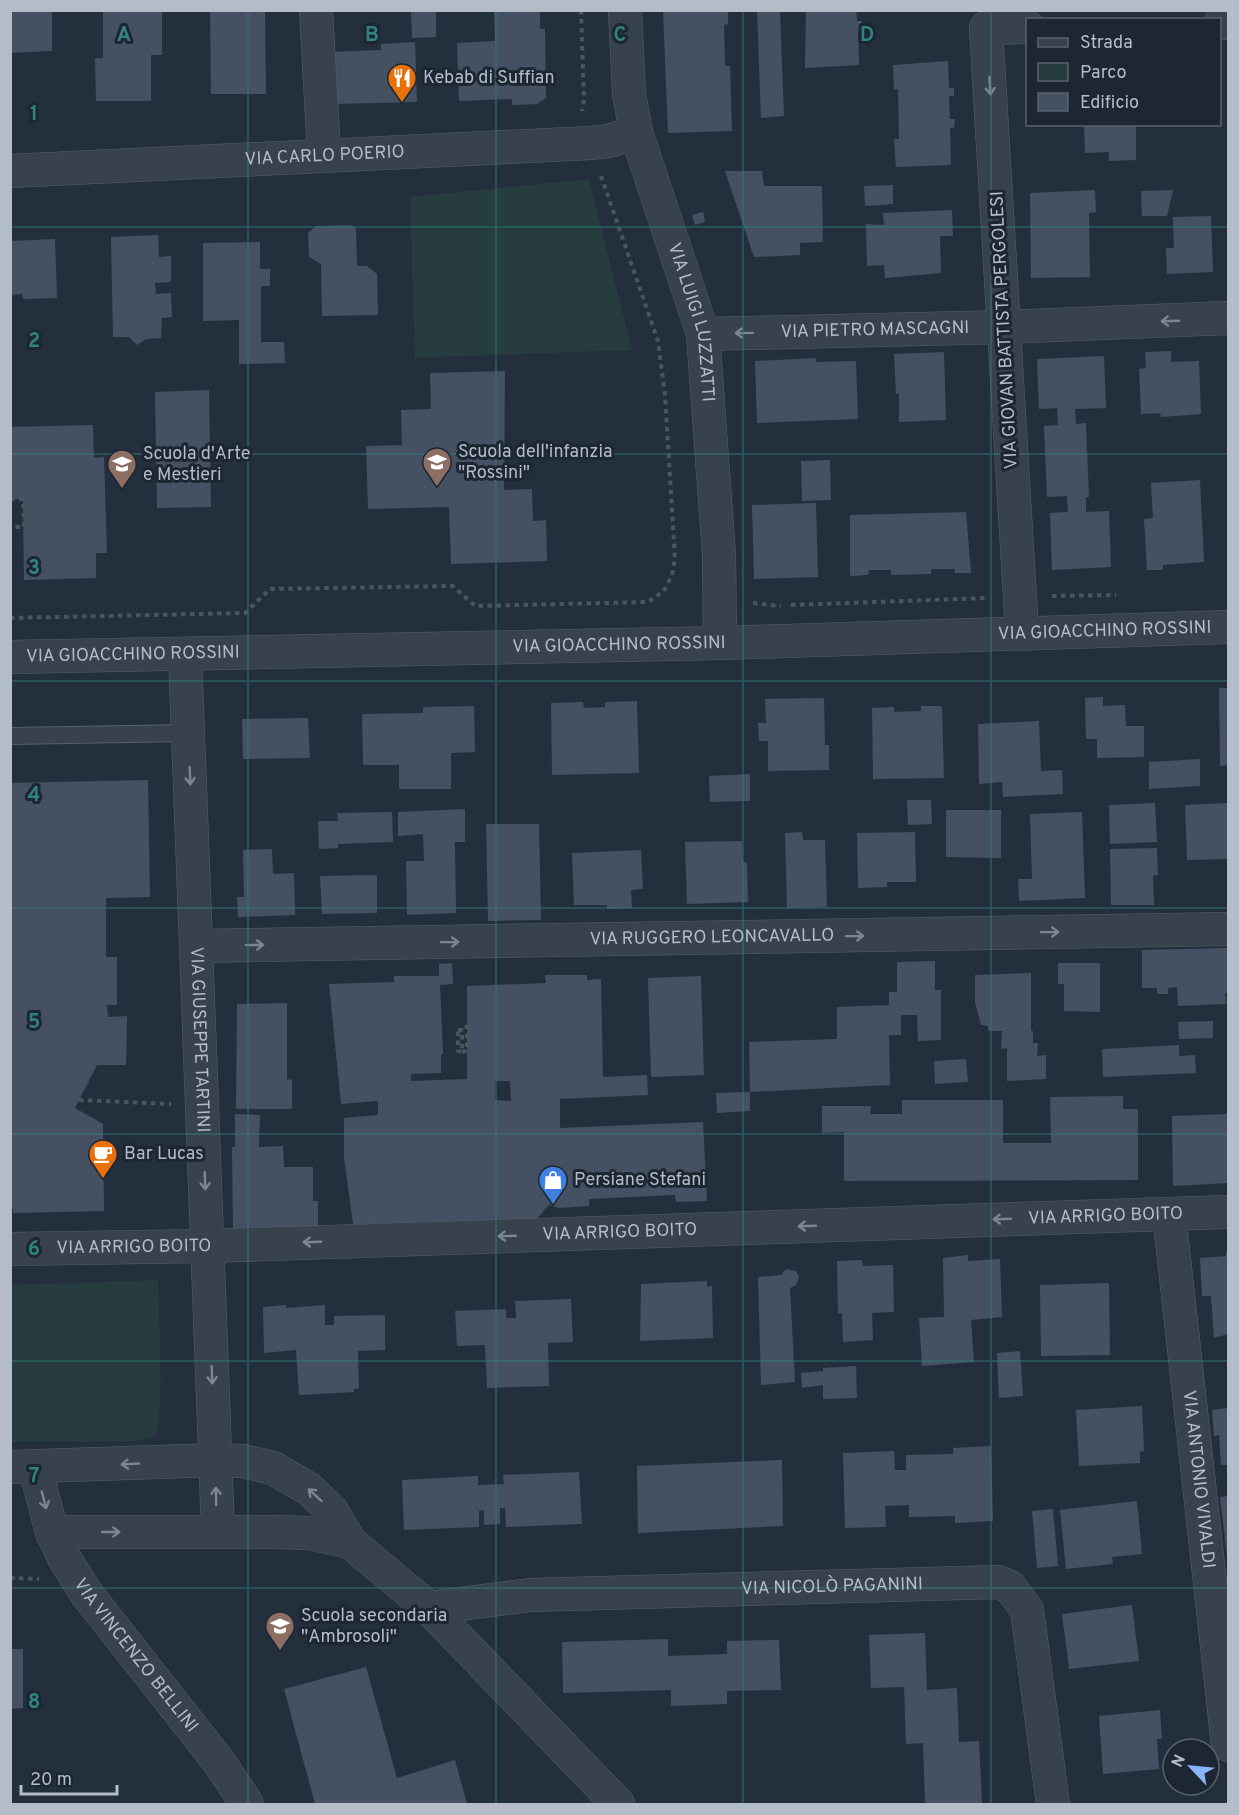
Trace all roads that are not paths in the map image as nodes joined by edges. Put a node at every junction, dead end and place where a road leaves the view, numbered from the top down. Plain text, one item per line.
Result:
1 (316, 10) edge
2 (625, 10) edge
3 (1026, 27) edge
4 (636, 132) junction
5 (324, 154) junction
6 (10, 171) edge
7 (1228, 318) edge
8 (1005, 327) junction
9 (703, 334) junction
10 (1228, 627) edge
11 (1022, 632) junction
12 (720, 643) junction
13 (185, 654) junction
14 (10, 657) edge
15 (188, 733) junction
16 (10, 736) edge
17 (1228, 929) edge
18 (196, 946) junction
19 (1228, 1212) edge
20 (1169, 1214) junction
21 (207, 1246) junction
22 (10, 1249) edge
23 (215, 1460) junction
24 (23, 1468) edge
25 (218, 1531) junction
26 (52, 1532) junction
27 (350, 1542) junction
28 (429, 1608) junction
29 (1228, 1745) edge
30 (247, 1804) edge
31 (618, 1804) edge
32 (1053, 1804) edge

1 - 5 street
2 - 4 street, VIA LUIGI LUZZATTI
3 -> 8 street, VIA GIOVAN BATTISTA PERGOLESI
4 - 5 street, VIA CARLO POERIO
4 - 9 street, VIA LUIGI LUZZATTI
5 - 6 street, VIA CARLO POERIO
7 -> 8 street, VIA PIETRO MASCAGNI
8 -> 9 street, VIA PIETRO MASCAGNI
8 - 11 street, VIA GIOVAN BATTISTA PERGOLESI
9 - 12 street, VIA LUIGI LUZZATTI
10 - 11 street, VIA GIOACCHINO ROSSINI
11 - 12 street, VIA GIOACCHINO ROSSINI
12 - 13 street, VIA GIOACCHINO ROSSINI
13 - 14 street, VIA GIOACCHINO ROSSINI
13 - 15 street, VIA GIUSEPPE TARTINI
15 - 16 lane
15 -> 18 street, VIA GIUSEPPE TARTINI
18 -> 17 street, VIA RUGGERO LEONCAVALLO
18 -> 21 street, VIA GIUSEPPE TARTINI
19 - 20 street, VIA ARRIGO BOITO
20 -> 21 street, VIA ARRIGO BOITO
20 - 29 street, VIA ANTONIO VIVALDI
21 - 22 street, VIA ARRIGO BOITO
21 -> 23 street, VIA GIUSEPPE TARTINI
23 -> 24 street
25 -> 23 street, VIA GIUSEPPE TARTINI
27 -> 23 street
24 -> 26 street, VIA VINCENZO BELLINI
26 -> 25 street
25 - 27 street
26 - 30 street, VIA VINCENZO BELLINI
27 - 28 street
28 - 31 street
28 - 32 street, VIA NICOLÒ PAGANINI

